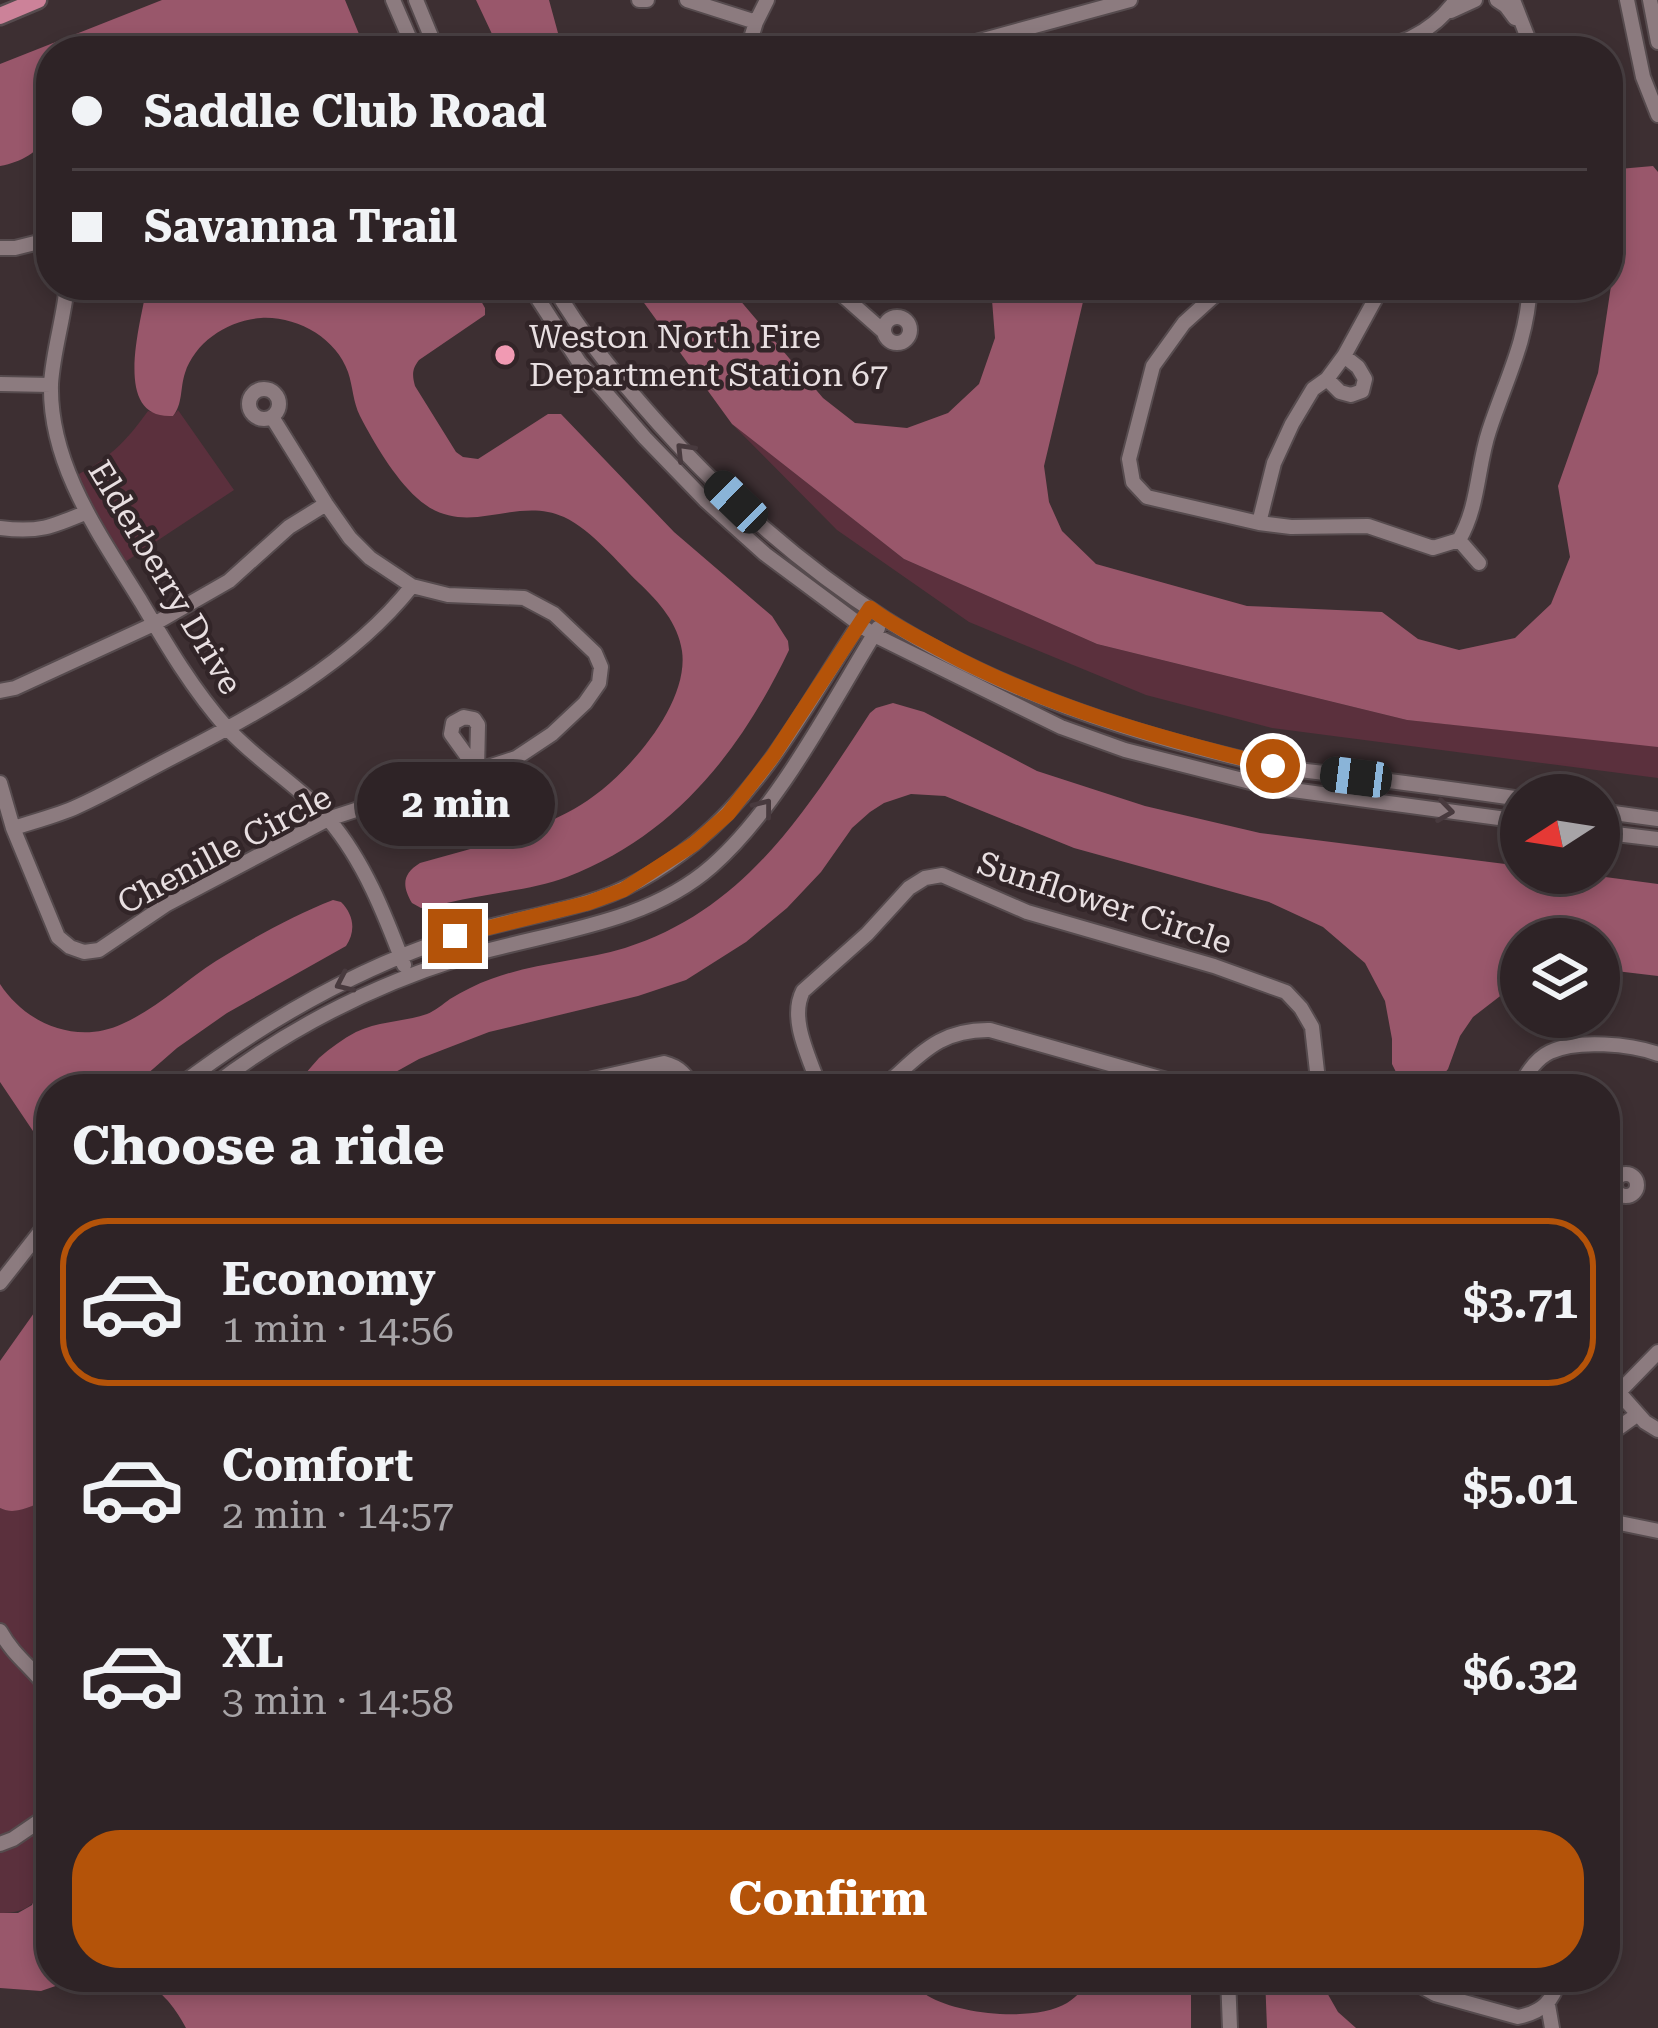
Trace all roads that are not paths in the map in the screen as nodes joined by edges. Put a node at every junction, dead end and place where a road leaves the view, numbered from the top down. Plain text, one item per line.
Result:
1 (38, 0) edge
2 (394, 0) edge
3 (416, 0) edge
4 (687, 0) edge
5 (767, 0) edge
6 (1130, 0) edge
7 (1475, 0) edge
8 (1497, 0) edge
9 (1513, 0) edge
10 (1627, 0) edge
11 (1651, 0) edge
12 (1451, 6) edge
13 (0, 16) edge
14 (756, 22) junction
15 (1522, 27) junction
16 (409, 36) edge
17 (431, 36) edge
18 (752, 36) edge
19 (995, 36) edge
20 (1414, 36) edge
21 (1526, 36) edge
22 (1658, 42) edge
23 (1658, 115) edge
24 (36, 243) edge
25 (0, 248) edge
26 (65, 300) edge
27 (539, 300) edge
28 (564, 300) edge
29 (849, 300) edge
30 (1209, 300) edge
31 (1375, 300) edge
32 (1530, 300) edge
33 (884, 331) dead end
34 (1344, 356) junction
35 (1327, 379) junction
36 (0, 384) edge
37 (51, 386) junction
38 (272, 417) dead end
39 (326, 504) junction
40 (87, 512) junction
41 (1258, 523) junction
42 (0, 528) edge
43 (1459, 540) junction
44 (1479, 563) dead end
45 (412, 586) junction
46 (870, 608) junction
47 (884, 619) junction
48 (154, 624) junction
49 (859, 625) junction
50 (874, 635) junction
51 (0, 691) edge
52 (228, 729) junction
53 (0, 783) edge
54 (1500, 796) edge
55 (1620, 814) edge
56 (1640, 817) junction
57 (1500, 818) edge
58 (328, 819) junction
59 (1658, 819) edge
60 (713, 827) junction
61 (13, 828) junction
62 (1620, 835) edge
63 (1638, 837) junction
64 (1658, 839) edge
65 (731, 847) junction
66 (676, 856) junction
67 (693, 879) junction
68 (400, 957) junction
69 (407, 975) junction
70 (1658, 1054) edge
71 (197, 1074) edge
72 (231, 1074) edge
73 (618, 1074) edge
74 (686, 1074) edge
75 (815, 1074) edge
76 (898, 1074) edge
77 (1145, 1074) edge
78 (1317, 1074) edge
79 (1527, 1074) edge
80 (36, 1238) edge
81 (0, 1283) edge
82 (1658, 1352) edge
83 (1620, 1389) edge
84 (1620, 1402) edge
85 (1638, 1414) junction
86 (1620, 1427) edge
87 (1658, 1430) edge
88 (1620, 1523) edge
89 (1658, 1532) edge
90 (0, 1631) edge
91 (36, 1673) edge
92 (36, 1824) edge
93 (0, 1844) edge
94 (1228, 1992) edge
95 (1431, 1992) edge
96 (1556, 1992) edge
97 (1548, 2005) junction
98 (1521, 2023) edge
99 (1229, 2028) edge
100 (1552, 2028) edge

1 - 13 main road
2 - 16 street
3 - 17 street
4 - 14 street
5 - 14 street
6 - 19 street
7 - 12 street
8 - 15 street
9 - 15 street
10 - 23 street
11 - 22 street
12 - 20 street
14 - 18 street
15 - 21 street
24 - 25 street
26 - 37 street, Elderberry Drive
27 - 49 street
46 -> 28 street
29 - 33 street
30 - 41 street
31 - 34 street
32 - 43 street
34 - 35 street
34 - 35 street
35 - 41 street
36 - 37 street
37 - 40 street, Elderberry Drive
38 - 39 street, Chenille Circle
39 - 45 street, Chenille Circle
39 - 48 street
40 - 42 street
40 - 48 street, Elderberry Drive
41 - 43 street
43 - 44 street
45 - 52 street
45 - 58 street, Chenille Circle
46 - 47 street
46 - 49 street
47 - 50 street
47 - 54 street
48 - 51 street
48 - 52 street, Elderberry Drive
49 - 50 street
49 - 60 street
50 -> 57 street
65 -> 50 street
52 - 58 street, Elderberry Drive
52 - 61 street
53 - 61 street, Chenille Circle
55 - 56 street
56 - 59 street
56 - 63 street
58 - 61 street, Chenille Circle
58 - 68 street, Elderberry Drive
60 - 65 street
60 - 66 street
62 - 63 street
63 - 64 street
65 - 67 street
66 - 67 street
66 - 68 street
67 - 69 street
68 - 69 street, Elderberry Drive
68 -> 71 street
69 - 72 street
70 - 79 street
73 - 74 street
75 - 78 street, Sunflower Circle
76 - 77 street
80 - 81 street
82 - 83 street
84 - 85 street
85 - 86 street
85 - 87 street
88 - 89 street
90 - 91 street
92 - 93 street
94 - 99 street
95 - 98 street
96 - 97 street
97 - 98 street
97 - 100 street

